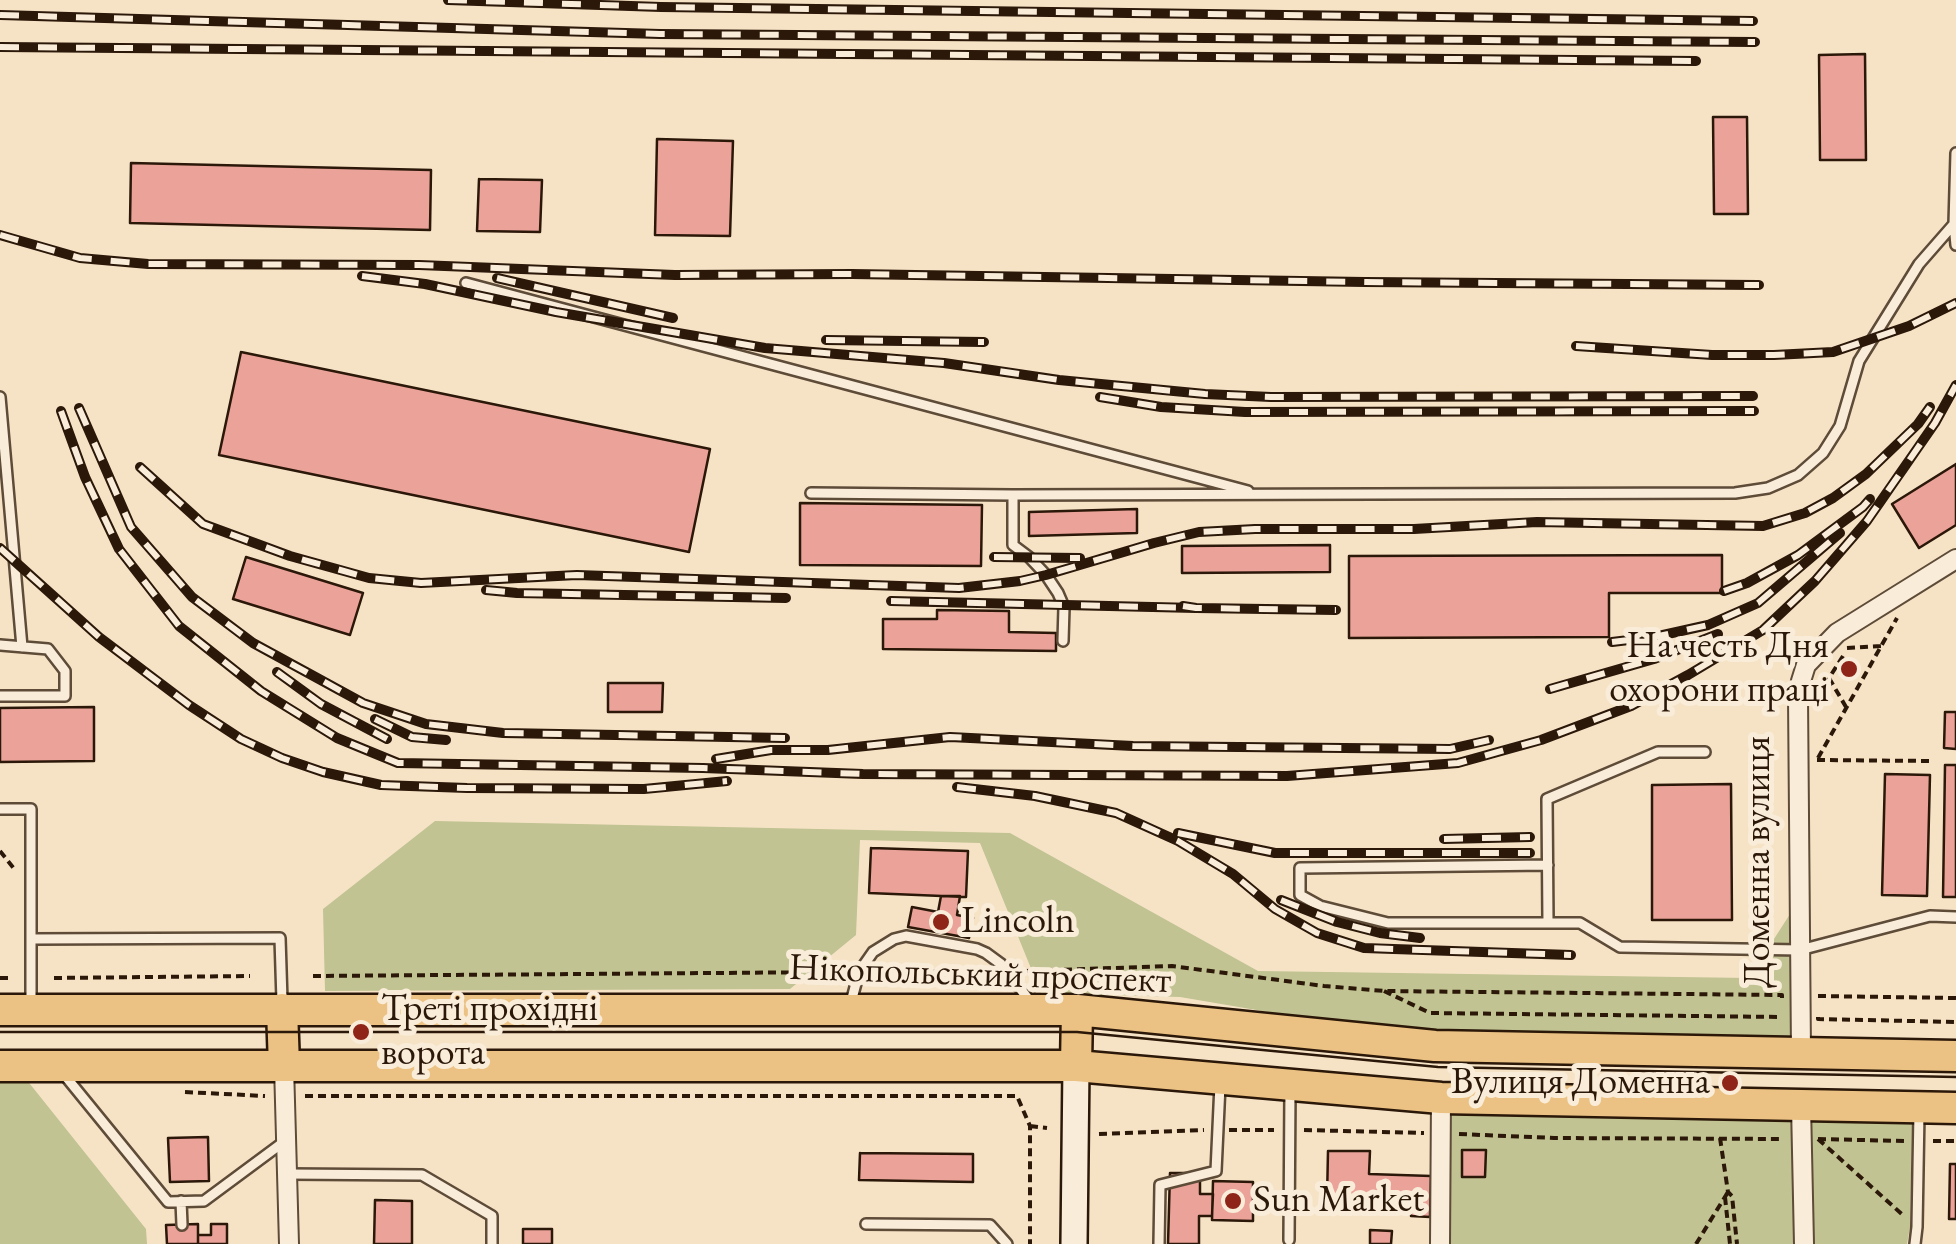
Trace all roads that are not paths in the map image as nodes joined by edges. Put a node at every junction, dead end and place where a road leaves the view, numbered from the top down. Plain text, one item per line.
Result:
1 (1956, 153) edge
2 (1956, 192) edge
3 (1954, 224) junction
4 (1956, 245) edge
5 (466, 283) dead end
6 (0, 397) edge
7 (811, 493) dead end
8 (1260, 494) junction
9 (1013, 495) junction
10 (1956, 559) edge
11 (1063, 641) dead end
12 (0, 645) edge
13 (22, 647) junction
14 (0, 696) edge
15 (1705, 752) dead end
16 (0, 809) edge
17 (1548, 865) junction
18 (1956, 916) edge
19 (1548, 924) junction
20 (31, 939) junction
21 (1800, 950) junction
22 (849, 1008) junction
23 (1036, 1009) junction
24 (0, 1010) edge
25 (32, 1010) junction
26 (282, 1010) junction
27 (1077, 1010) junction
28 (1801, 1053) junction
29 (1956, 1056) edge
30 (0, 1066) edge
31 (57, 1066) junction
32 (284, 1066) junction
33 (1076, 1066) junction
34 (1221, 1079) junction
35 (1290, 1085) junction
36 (1441, 1098) junction
37 (1801, 1105) junction
38 (1920, 1107) junction
39 (1956, 1108) edge
40 (286, 1141) junction
41 (287, 1174) junction
42 (181, 1201) junction
43 (866, 1224) dead end
44 (182, 1225) dead end
45 (1289, 1240) dead end
46 (288, 1244) edge
47 (492, 1244) edge
48 (1007, 1244) edge
49 (1074, 1244) edge
50 (1159, 1244) edge
51 (1440, 1244) edge
52 (1804, 1244) edge
53 (1914, 1244) edge

1 - 2 lane
2 - 3 lane
3 - 4 lane
3 - 8 lane
5 - 8 lane
6 - 13 lane
7 - 9 lane
8 - 9 lane
9 - 11 lane
10 - 21 street, Доменна вулиця
12 - 13 lane
13 - 14 lane
15 - 17 lane
16 - 20 lane
17 - 19 lane
17 - 19 lane
18 - 21 lane
19 - 21 lane
20 - 25 lane
20 - 26 lane
21 - 28 street, Доменна вулиця
22 - 23 main road, Нікопольський проспект
22 - 23 lane
22 - 26 main road, Нікопольський проспект
23 - 27 main road, Нікопольський проспект
24 - 25 main road, Нікопольський проспект
25 - 26 main road, Нікопольський проспект
26 - 32 main road
27 - 28 main road, Нікопольський проспект
27 - 33 main road
28 - 29 main road, Нікопольський проспект
28 - 37 main road, Доменна вулиця
30 - 31 main road
31 - 32 main road
31 - 42 lane
32 - 33 main road
32 - 40 street
33 - 34 main road
33 - 49 main road
34 - 35 main road
34 - 50 lane
35 - 36 main road
35 - 45 lane
36 - 37 main road
36 - 51 street
37 - 38 main road
37 - 52 street, Доменна вулиця
38 - 39 main road
38 - 53 lane
40 - 41 street
40 - 42 lane
41 - 46 street
41 - 47 lane
42 - 44 lane
43 - 48 lane

